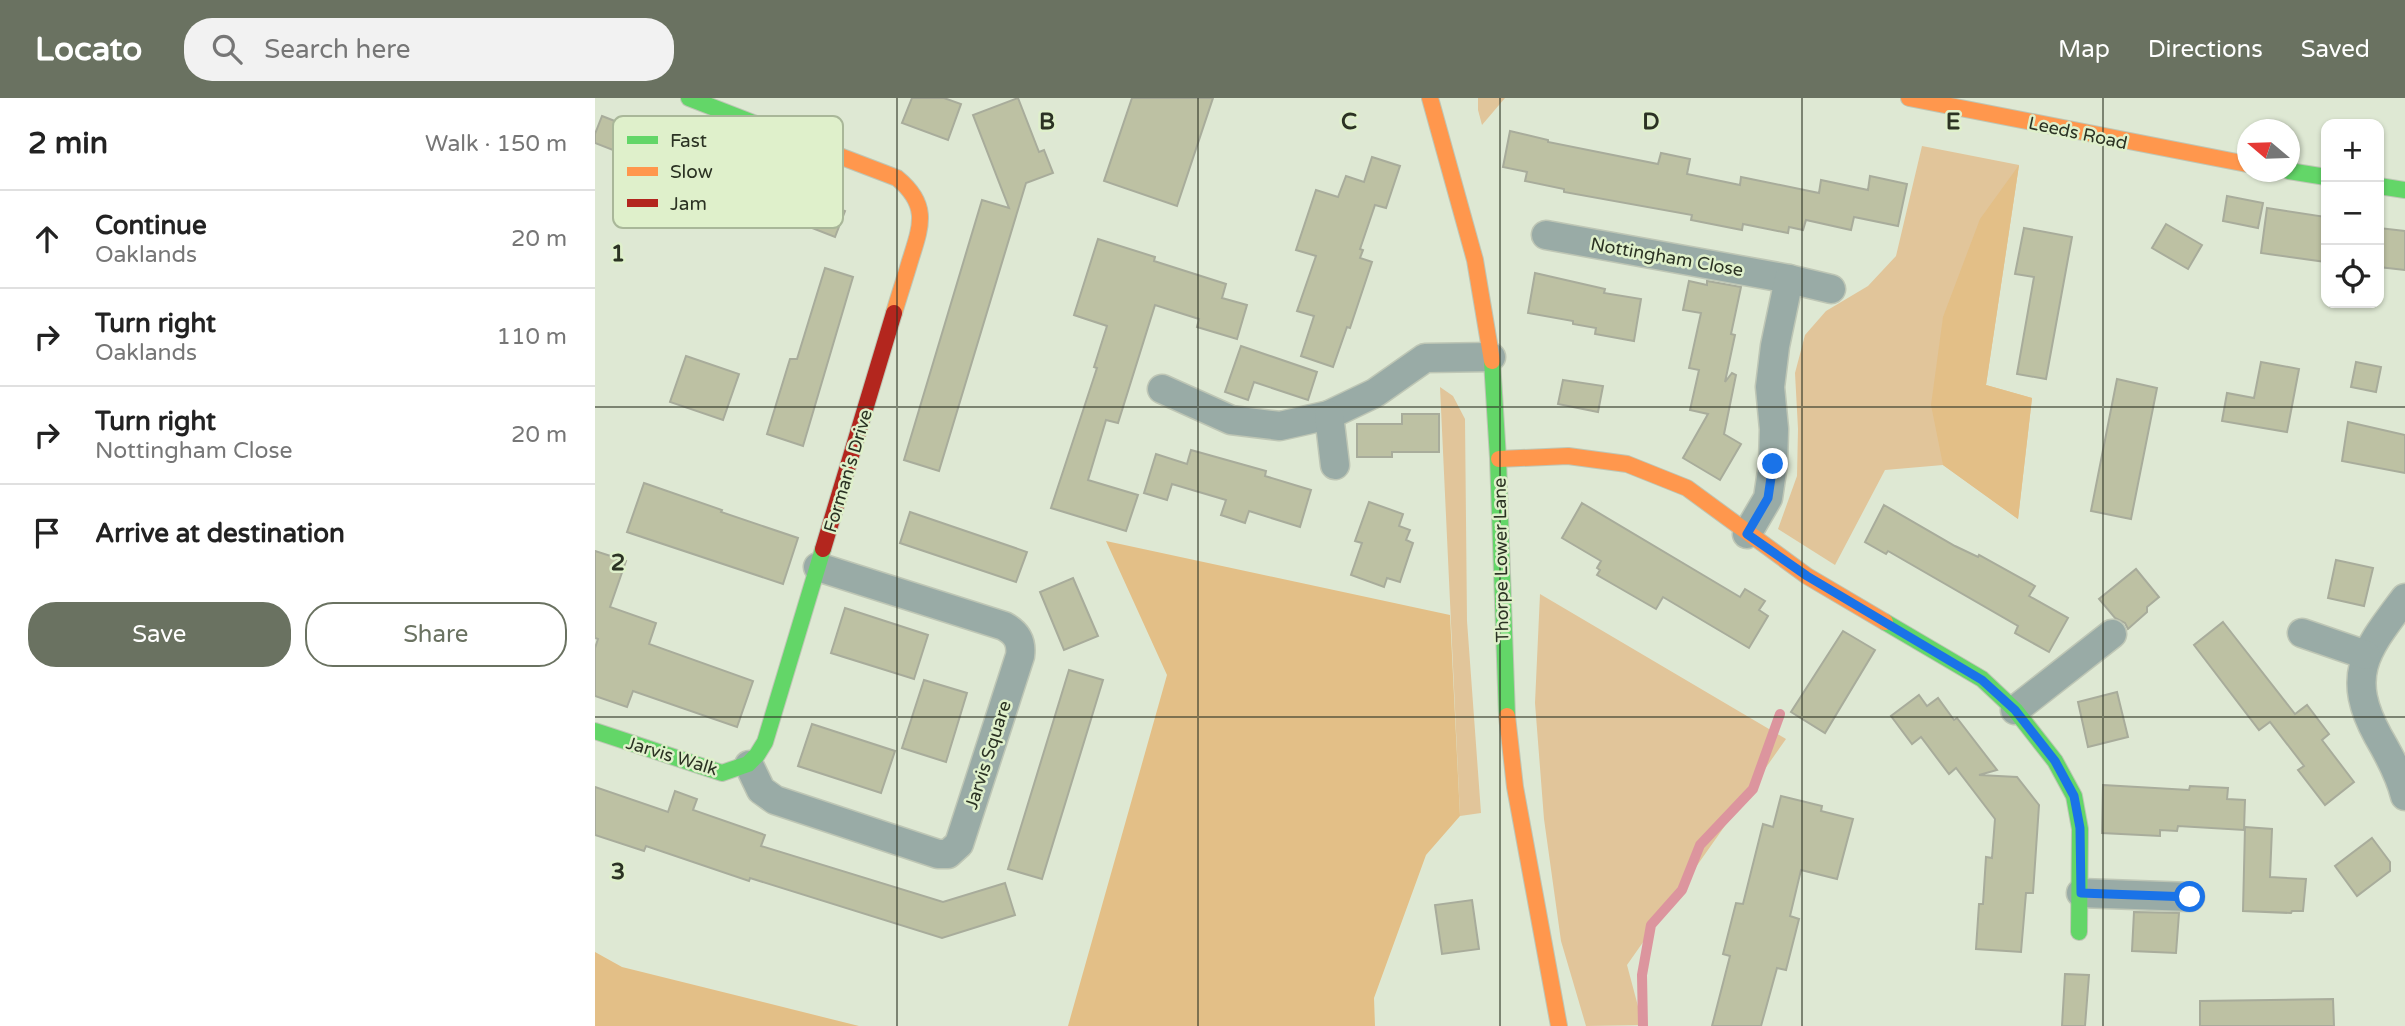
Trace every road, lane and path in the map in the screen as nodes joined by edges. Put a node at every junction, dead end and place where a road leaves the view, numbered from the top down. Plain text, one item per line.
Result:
1 (689, 98) edge
2 (1430, 98) edge
3 (1909, 98) edge
4 (1447, 107) dead end
5 (736, 116) edge
6 (1438, 124) junction
7 (843, 157) edge
8 (2237, 162) edge
9 (2300, 173) edge
10 (2321, 176) edge
11 (2384, 187) edge
12 (2405, 190) edge
13 (1546, 235) dead end
14 (1789, 279) junction
15 (1831, 289) dead end
16 (1491, 357) junction
17 (1162, 389) dead end
18 (1329, 415) junction
19 (1499, 459) junction
20 (1335, 466) dead end
21 (1747, 534) junction
22 (818, 568) junction
23 (2405, 598) edge
24 (2302, 633) dead end
25 (2112, 634) dead end
26 (2366, 655) junction
27 (2015, 710) junction
28 (595, 731) edge
29 (749, 765) junction
30 (2405, 796) edge
31 (2081, 893) junction
32 (2190, 897) dead end
33 (2079, 932) dead end
34 (1559, 1026) edge

1 - 5 street, Forman's Drive
2 - 6 street, Thorpe Lower Lane
3 - 8 street, Leeds Road
4 - 6 street
6 - 16 street, Thorpe Lower Lane
7 - 22 street, Forman's Drive
9 - 10 street
11 - 12 street
13 - 14 street, Nottingham Close
14 - 15 street, Nottingham Close
14 - 21 street
16 - 18 street
16 - 19 street, Thorpe Lower Lane
17 - 18 street
18 - 20 street
19 - 21 street
19 - 34 street, Thorpe Lower Lane
21 - 27 street
22 - 29 street, Forman's Drive
22 - 29 street, Jarvis Square
23 - 26 street
24 - 26 street
25 - 27 street
26 - 30 street
27 - 31 street
28 - 29 street, Jarvis Walk
31 - 32 street
31 - 33 street

